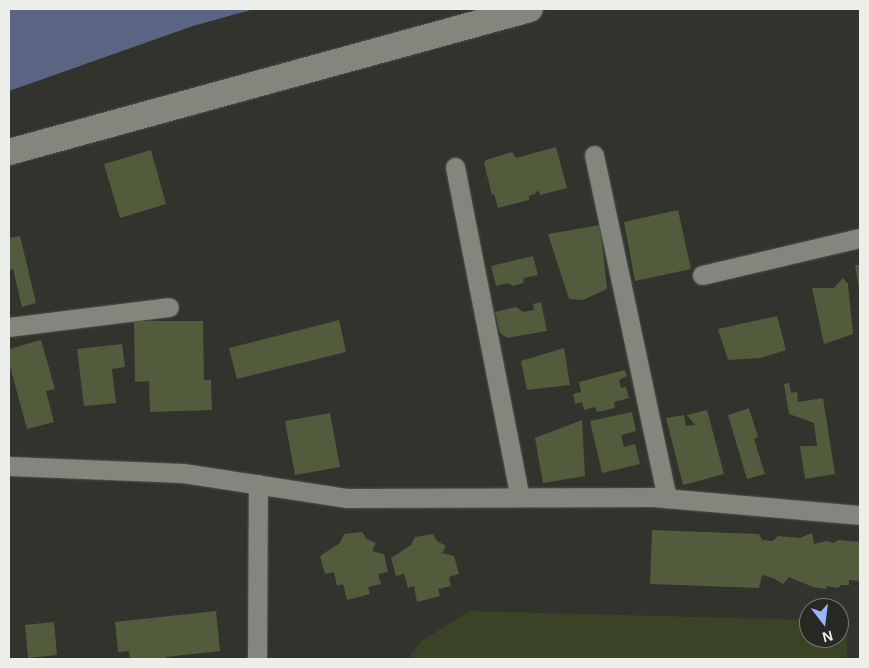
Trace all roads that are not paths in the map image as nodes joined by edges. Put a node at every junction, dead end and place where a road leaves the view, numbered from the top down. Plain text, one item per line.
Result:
1 (530, 9) edge
2 (9, 152) edge
3 (594, 155) dead end
4 (455, 167) dead end
5 (860, 238) edge
6 (702, 275) dead end
7 (169, 308) dead end
8 (9, 327) edge
9 (9, 466) edge
10 (258, 484) junction
11 (520, 497) junction
12 (667, 498) junction
13 (860, 515) edge
14 (258, 659) edge

1 - 2 street
3 - 12 street
4 - 11 street
5 - 6 street
7 - 8 street
9 - 10 street
10 - 11 street
10 - 14 street
11 - 12 street
12 - 13 street

